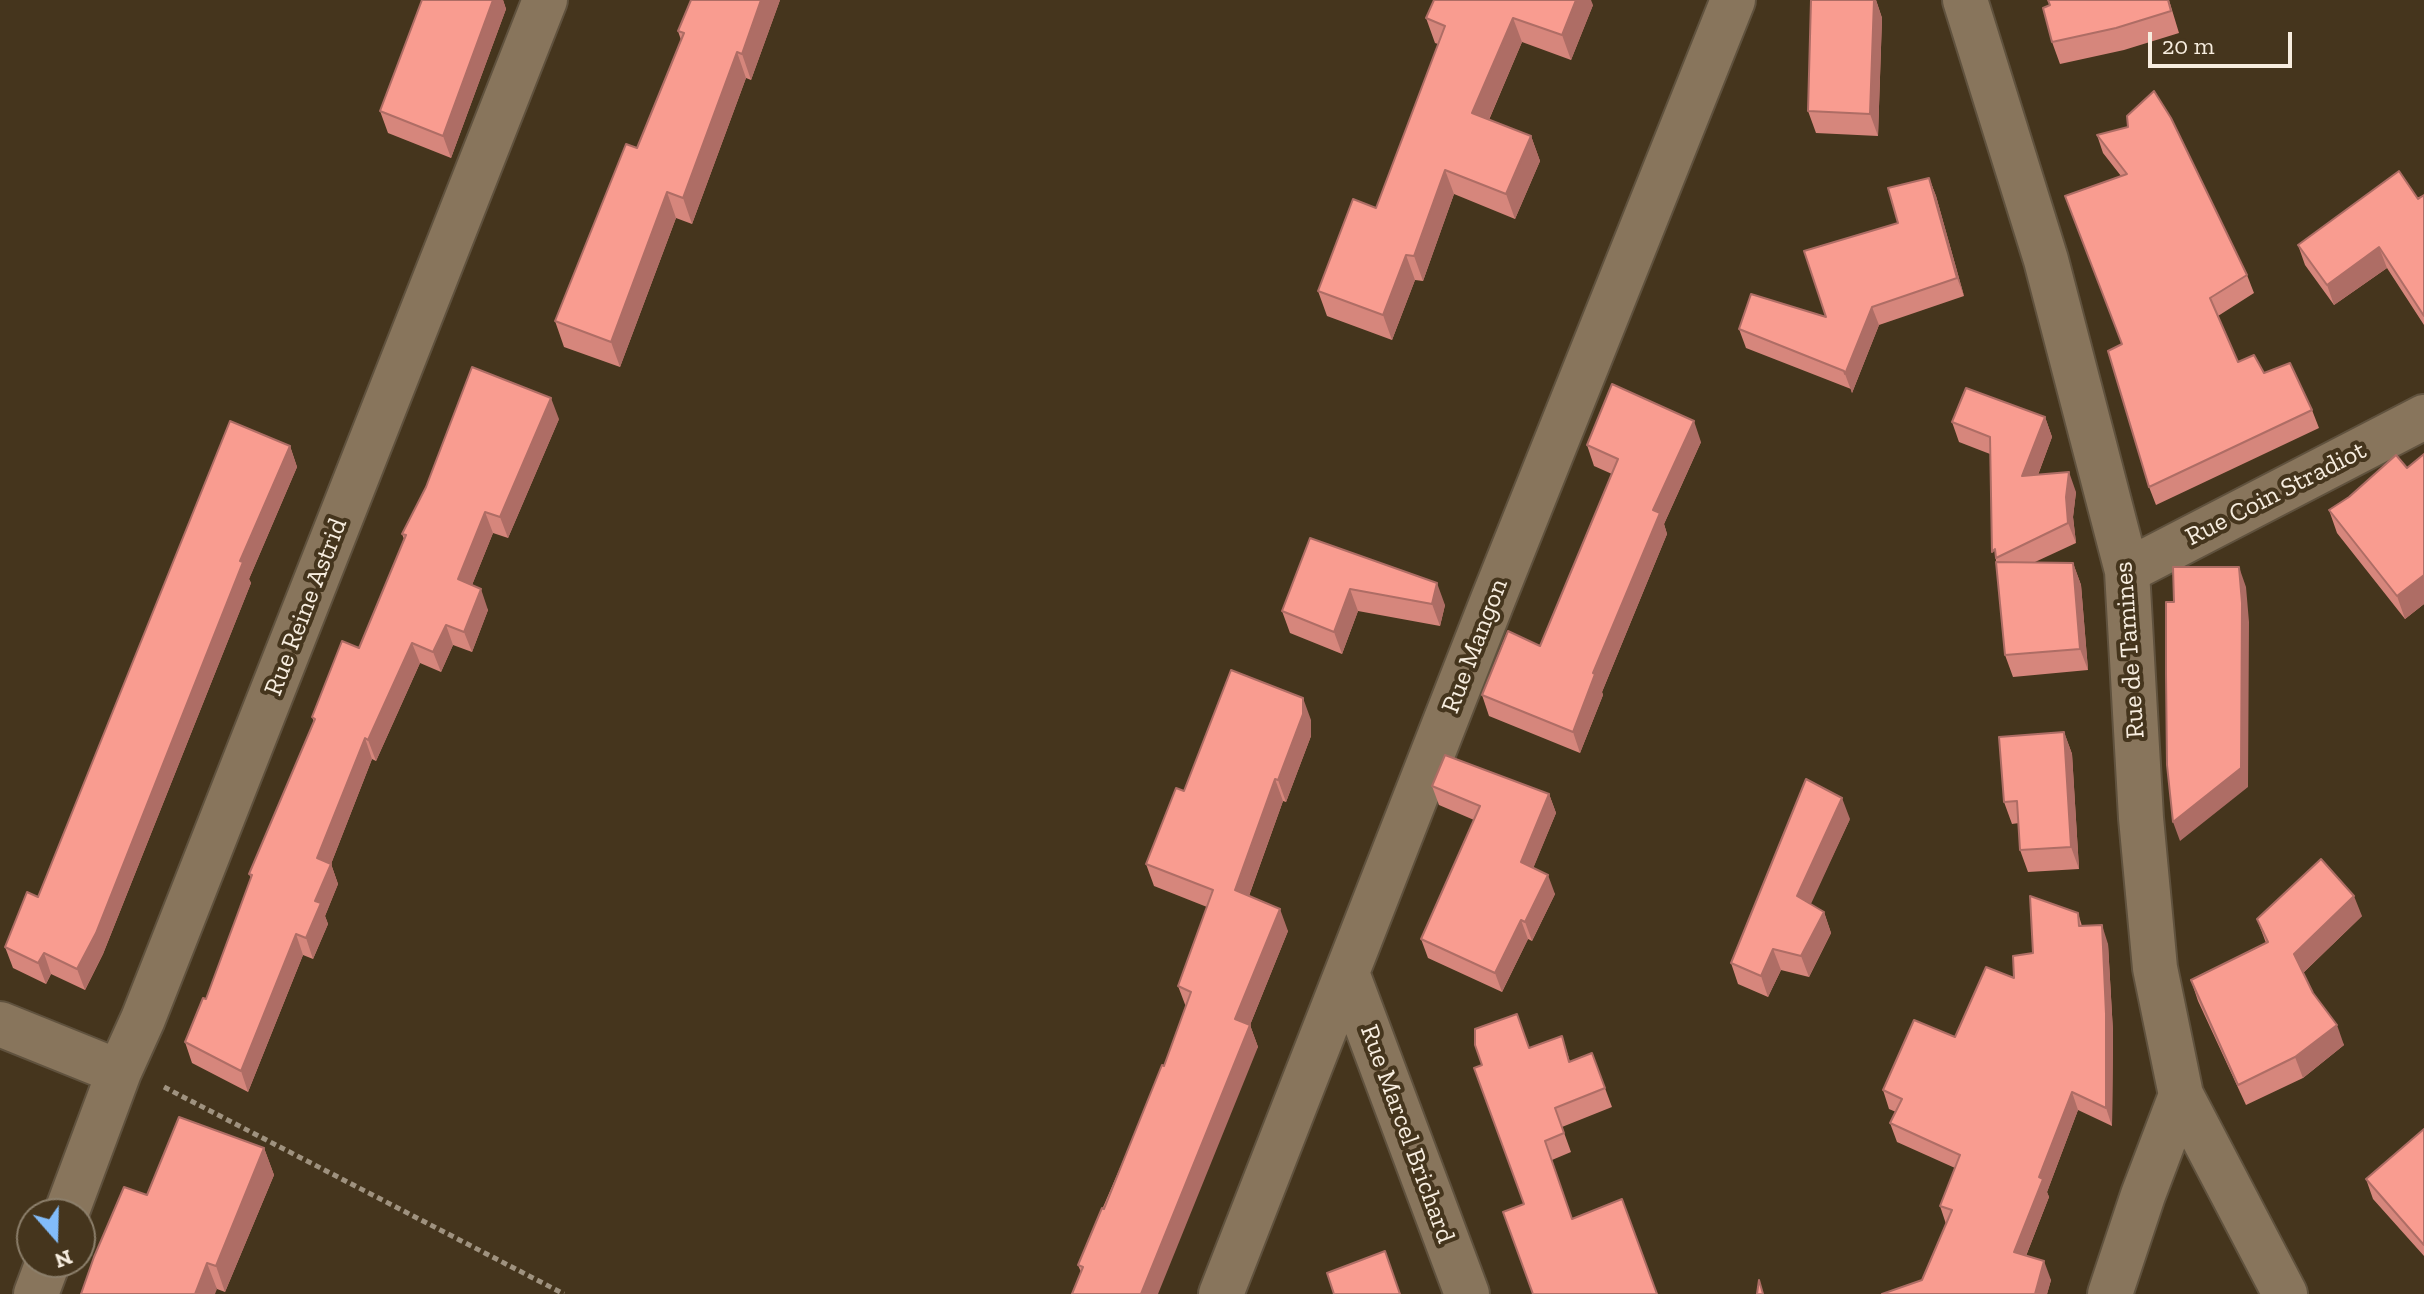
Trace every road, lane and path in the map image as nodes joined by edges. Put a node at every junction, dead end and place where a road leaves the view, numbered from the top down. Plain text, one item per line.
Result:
1 (545, 0) edge
2 (1733, 0) edge
3 (1965, 0) edge
4 (2424, 417) edge
5 (2127, 571) junction
6 (1347, 973) junction
7 (0, 1024) edge
8 (139, 1078) junction
9 (2181, 1095) junction
10 (75, 1198) edge
11 (564, 1294) edge
12 (1221, 1294) edge
13 (1467, 1294) edge
14 (2110, 1294) edge
15 (2285, 1294) edge

1 - 8 street, Rue Reine Astrid
2 - 6 street, Rue Mangon
3 - 5 street, Rue de Tamines
4 - 5 street, Rue Coin Stradiot
5 - 9 street, Rue de Tamines
6 - 12 street, Rue Mangon
6 - 13 street, Rue Marcel Brichard
7 - 8 street
8 - 10 street, Rue Reine Astrid
8 - 11 path
9 - 14 street
9 - 15 street, Rue de Tamines

